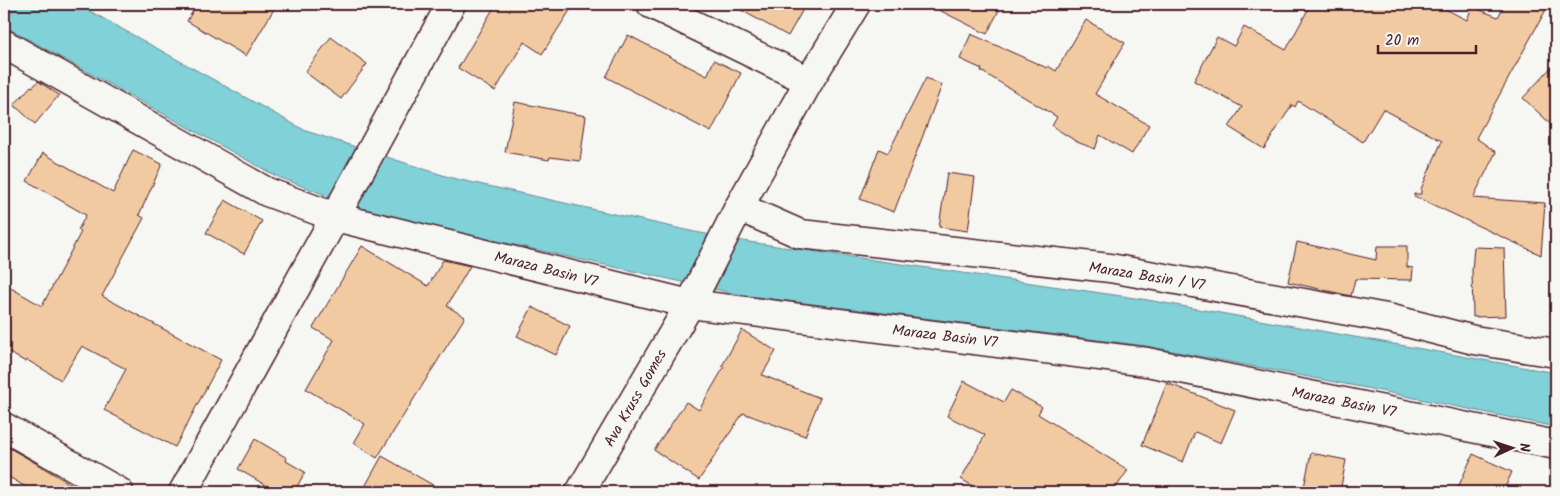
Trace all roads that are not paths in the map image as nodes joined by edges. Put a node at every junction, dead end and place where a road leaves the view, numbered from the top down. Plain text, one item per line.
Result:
1 (450, 4) edge
2 (651, 4) edge
3 (856, 4) edge
4 (4, 44) edge
5 (809, 80) junction
6 (739, 207) junction
7 (335, 217) junction
8 (690, 304) junction
9 (1556, 353) edge
10 (4, 427) edge
11 (1556, 445) edge
12 (119, 492) edge
13 (183, 492) edge
14 (580, 492) edge

1 - 7 street
2 - 5 street
3 - 5 street, Ava Kruss Gomes
4 - 7 street, Maraza Basin V7
5 - 6 street, Ava Kruss Gomes
6 - 8 street, Ava Kruss Gomes
6 - 9 street, Maraza Basin / V7
7 - 8 street, Maraza Basin V7
7 - 13 street
8 - 11 street, Maraza Basin V7
8 - 14 street, Ava Kruss Gomes
10 - 12 street

